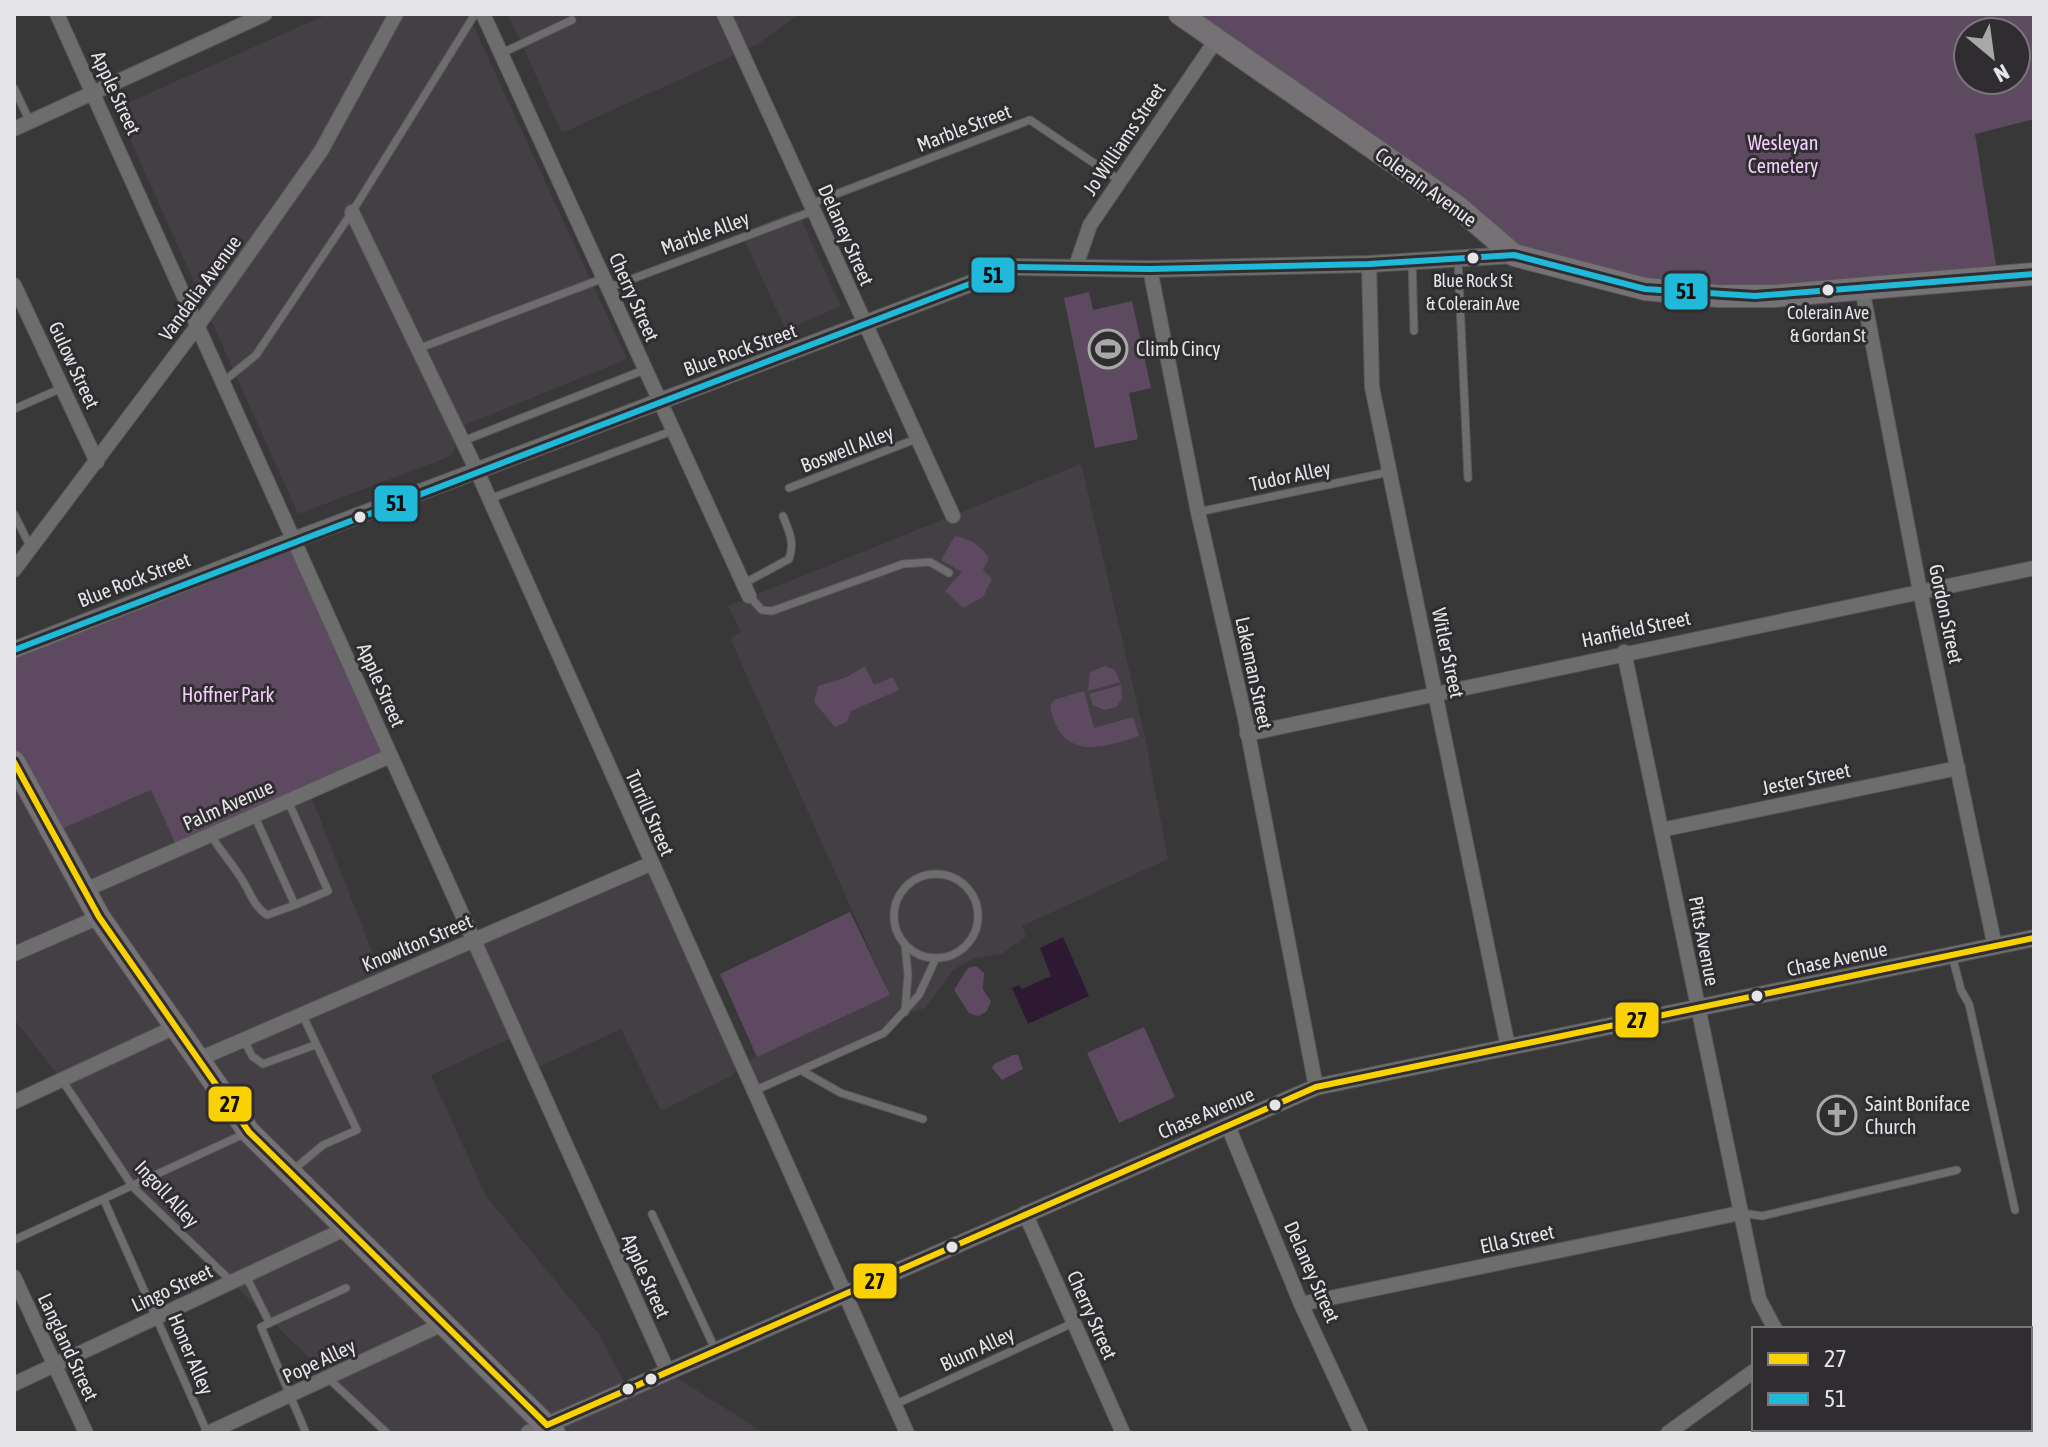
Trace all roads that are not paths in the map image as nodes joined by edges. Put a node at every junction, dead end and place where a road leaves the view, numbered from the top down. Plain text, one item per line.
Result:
1 (57, 14) edge
2 (265, 14) edge
3 (396, 14) edge
4 (475, 14) edge
5 (483, 14) edge
6 (724, 14) edge
7 (1180, 14) edge
8 (572, 20) dead end
9 (1216, 40) junction
10 (502, 53) junction
11 (14, 88) edge
12 (93, 92) junction
13 (30, 122) junction
14 (14, 129) edge
15 (1119, 180) junction
16 (812, 208) junction
17 (352, 212) junction
18 (1514, 255) junction
19 (1458, 260) junction
20 (1412, 262) junction
21 (1369, 264) junction
22 (1076, 266) junction
23 (1150, 269) junction
24 (2034, 274) edge
25 (606, 283) junction
26 (14, 285) edge
27 (1862, 288) junction
28 (199, 324) junction
29 (864, 325) junction
30 (1414, 331) dead end
31 (420, 348) junction
32 (644, 370) junction
33 (224, 381) junction
34 (62, 388) junction
35 (658, 401) junction
36 (14, 409) edge
37 (672, 431) junction
38 (916, 439) junction
39 (463, 441) junction
40 (97, 462) junction
41 (477, 471) junction
42 (1389, 472) junction
43 (1468, 478) dead end
44 (789, 488) dead end
45 (489, 499) junction
46 (1198, 512) junction
47 (14, 514) edge
48 (783, 516) dead end
49 (953, 516) dead end
50 (294, 540) junction
51 (31, 548) junction
52 (2034, 568) edge
53 (14, 570) edge
54 (949, 573) dead end
55 (746, 590) junction
56 (1920, 591) junction
57 (14, 650) edge
58 (1624, 652) junction
59 (1436, 692) junction
60 (1247, 734) junction
61 (390, 756) junction
62 (14, 762) edge
63 (1958, 768) junction
64 (288, 801) junction
65 (254, 815) junction
66 (1661, 830) junction
67 (211, 834) junction
68 (650, 864) junction
69 (83, 891) junction
70 (295, 905) junction
71 (99, 917) junction
72 (2034, 938) edge
73 (473, 941) junction
74 (905, 945) junction
75 (1995, 947) junction
76 (14, 954) edge
77 (1952, 955) junction
78 (936, 958) junction
79 (1697, 1008) junction
80 (302, 1014) junction
81 (904, 1015) junction
82 (175, 1027) junction
83 (244, 1040) junction
84 (315, 1045) junction
85 (1508, 1047) junction
86 (199, 1059) junction
87 (804, 1072) junction
88 (62, 1080) junction
89 (1316, 1087) junction
90 (756, 1090) junction
91 (14, 1102) edge
92 (923, 1119) dead end
93 (1228, 1126) junction
94 (249, 1132) junction
95 (1957, 1170) dead end
96 (290, 1172) junction
97 (133, 1187) junction
98 (104, 1200) junction
99 (2015, 1210) dead end
100 (1025, 1213) junction
101 (1740, 1213) junction
102 (652, 1214) dead end
103 (347, 1228) junction
104 (14, 1240) edge
105 (14, 1277) edge
106 (239, 1279) junction
107 (346, 1288) dead end
108 (846, 1293) junction
109 (1301, 1304) junction
110 (158, 1317) junction
111 (269, 1322) junction
112 (445, 1323) junction
113 (1073, 1323) junction
114 (1774, 1327) edge
115 (716, 1351) junction
116 (54, 1365) junction
117 (668, 1372) junction
118 (1752, 1372) edge
119 (329, 1379) junction
120 (14, 1384) edge
121 (289, 1397) junction
122 (894, 1405) junction
123 (543, 1430) edge
124 (86, 1433) edge
125 (208, 1433) edge
126 (306, 1433) edge
127 (387, 1433) edge
128 (907, 1433) edge
129 (1123, 1433) edge
130 (1361, 1433) edge
131 (1668, 1433) edge

1 - 12 street, Apple Street
2 - 12 street
3 - 28 street, Vandalia Avenue
4 - 17 lane
5 - 10 street, Cherry Street
6 - 16 street, Delaney Street
7 - 9 main road, Colerain Avenue
8 - 10 lane
9 - 15 street, Jo Williams Street
9 - 18 main road, Colerain Avenue
10 - 25 street, Cherry Street
11 - 13 lane
12 - 13 street
12 - 28 street, Apple Street
13 - 14 street
15 - 16 lane, Marble Street
15 - 22 street, Jo Williams Street
16 - 25 lane, Marble Alley
16 - 29 street, Delaney Street
17 - 31 street, Turrill Street
17 - 33 lane
18 - 19 street, Blue Rock Street
18 - 27 main road, Colerain Avenue
19 - 20 street, Blue Rock Street
19 - 43 lane
20 - 21 street, Blue Rock Street
20 - 30 lane
21 - 23 street, Blue Rock Street
21 - 42 street, Witler Street
22 - 23 street, Blue Rock Street
22 - 29 street, Blue Rock Street
23 - 46 street, Lakeman Street
24 - 27 main road, Colerain Avenue
25 - 31 lane, Marble Alley
25 - 32 street, Cherry Street
26 - 34 street, Gulow Street
27 - 56 street, Gordon Street
28 - 33 street, Apple Street
28 - 40 street, Vandalia Avenue
29 - 35 street, Blue Rock Street
29 - 38 street, Delaney Street
31 - 39 street, Turrill Street
32 - 35 street, Cherry Street
32 - 39 lane
33 - 50 street, Apple Street
34 - 36 lane
34 - 40 street, Gulow Street
35 - 37 street, Cherry Street
35 - 41 street, Blue Rock Street
37 - 45 lane
37 - 55 street, Cherry Street
38 - 44 lane, Boswell Alley
38 - 49 street, Delaney Street
39 - 41 street, Turrill Street
40 - 51 street, Vandalia Avenue
41 - 45 street, Turrill Street
41 - 50 street, Blue Rock Street
42 - 46 lane, Tudor Alley
42 - 59 street, Witler Street
45 - 68 street, Turrill Street
46 - 60 street, Lakeman Street
47 - 51 lane
48 - 55 lane
50 - 57 street, Blue Rock Street
50 - 61 street, Apple Street
51 - 53 street, Vandalia Avenue
52 - 56 street, Hanfield Street
54 - 55 lane
56 - 58 street, Hanfield Street
56 - 63 street, Gordon Street
58 - 59 street, Hanfield Street
58 - 66 street, Pitts Avenue
59 - 60 street, Hanfield Street
59 - 85 street, Witler Street
60 - 89 street, Lakeman Street
61 - 64 street, Palm Avenue
61 - 73 street, Apple Street
62 - 69 main road
63 - 66 street, Jester Street
63 - 75 street, Gordon Street
64 - 65 street, Palm Avenue
64 - 70 lane
65 - 67 street, Palm Avenue
65 - 70 lane
66 - 79 street, Pitts Avenue
67 - 69 street, Palm Avenue
67 - 70 lane
68 - 73 street, Knowlton Street
68 - 90 street, Turrill Street
69 - 71 main road
71 - 76 street
71 - 82 main road
72 - 75 street, Chase Avenue
73 - 80 street, Knowlton Street
73 - 117 street, Apple Street
74 - 78 lane
74 - 78 lane
74 - 81 lane
75 - 77 street, Chase Avenue
77 - 79 street, Chase Avenue
77 - 99 lane
78 - 81 lane
79 - 85 street, Chase Avenue
79 - 101 street, Pitts Avenue
80 - 83 street, Knowlton Street
80 - 84 lane
81 - 87 lane
82 - 86 main road
82 - 88 street
83 - 84 lane
83 - 86 street, Knowlton Street
84 - 96 lane
85 - 89 street, Chase Avenue
86 - 94 main road
87 - 90 lane
87 - 92 lane
88 - 91 street
88 - 97 lane, Ingoll Alley
89 - 93 street, Chase Avenue
90 - 108 street, Turrill Street
93 - 100 street, Chase Avenue
93 - 109 street, Delaney Street
94 - 96 main road
94 - 97 lane
95 - 101 lane
96 - 103 main road
97 - 98 lane
97 - 106 lane, Ingoll Alley
98 - 104 lane
98 - 110 lane, Honer Alley
100 - 108 street, Chase Avenue
100 - 113 street, Cherry Street
101 - 109 street, Ella Street
101 - 114 street, Pitts Avenue
102 - 115 lane
103 - 106 street, Lingo Street
103 - 112 main road
105 - 116 street, Langland Street
106 - 110 street, Lingo Street
106 - 111 lane, Ingoll Alley
107 - 111 lane
108 - 115 street, Chase Avenue
108 - 122 street, Turrill Street
109 - 130 street, Delaney Street
110 - 116 street, Lingo Street
110 - 125 lane, Honer Alley
111 - 121 lane
112 - 119 street, Pope Alley
112 - 123 main road
113 - 122 lane, Blum Alley
113 - 129 street, Cherry Street
115 - 117 street, Chase Avenue
116 - 120 street, Lingo Street
116 - 124 street, Langland Street
117 - 123 street, Chase Avenue
118 - 131 street
119 - 121 street, Pope Alley
119 - 127 lane
121 - 125 street, Pope Alley
121 - 126 lane
122 - 128 street, Turrill Street

